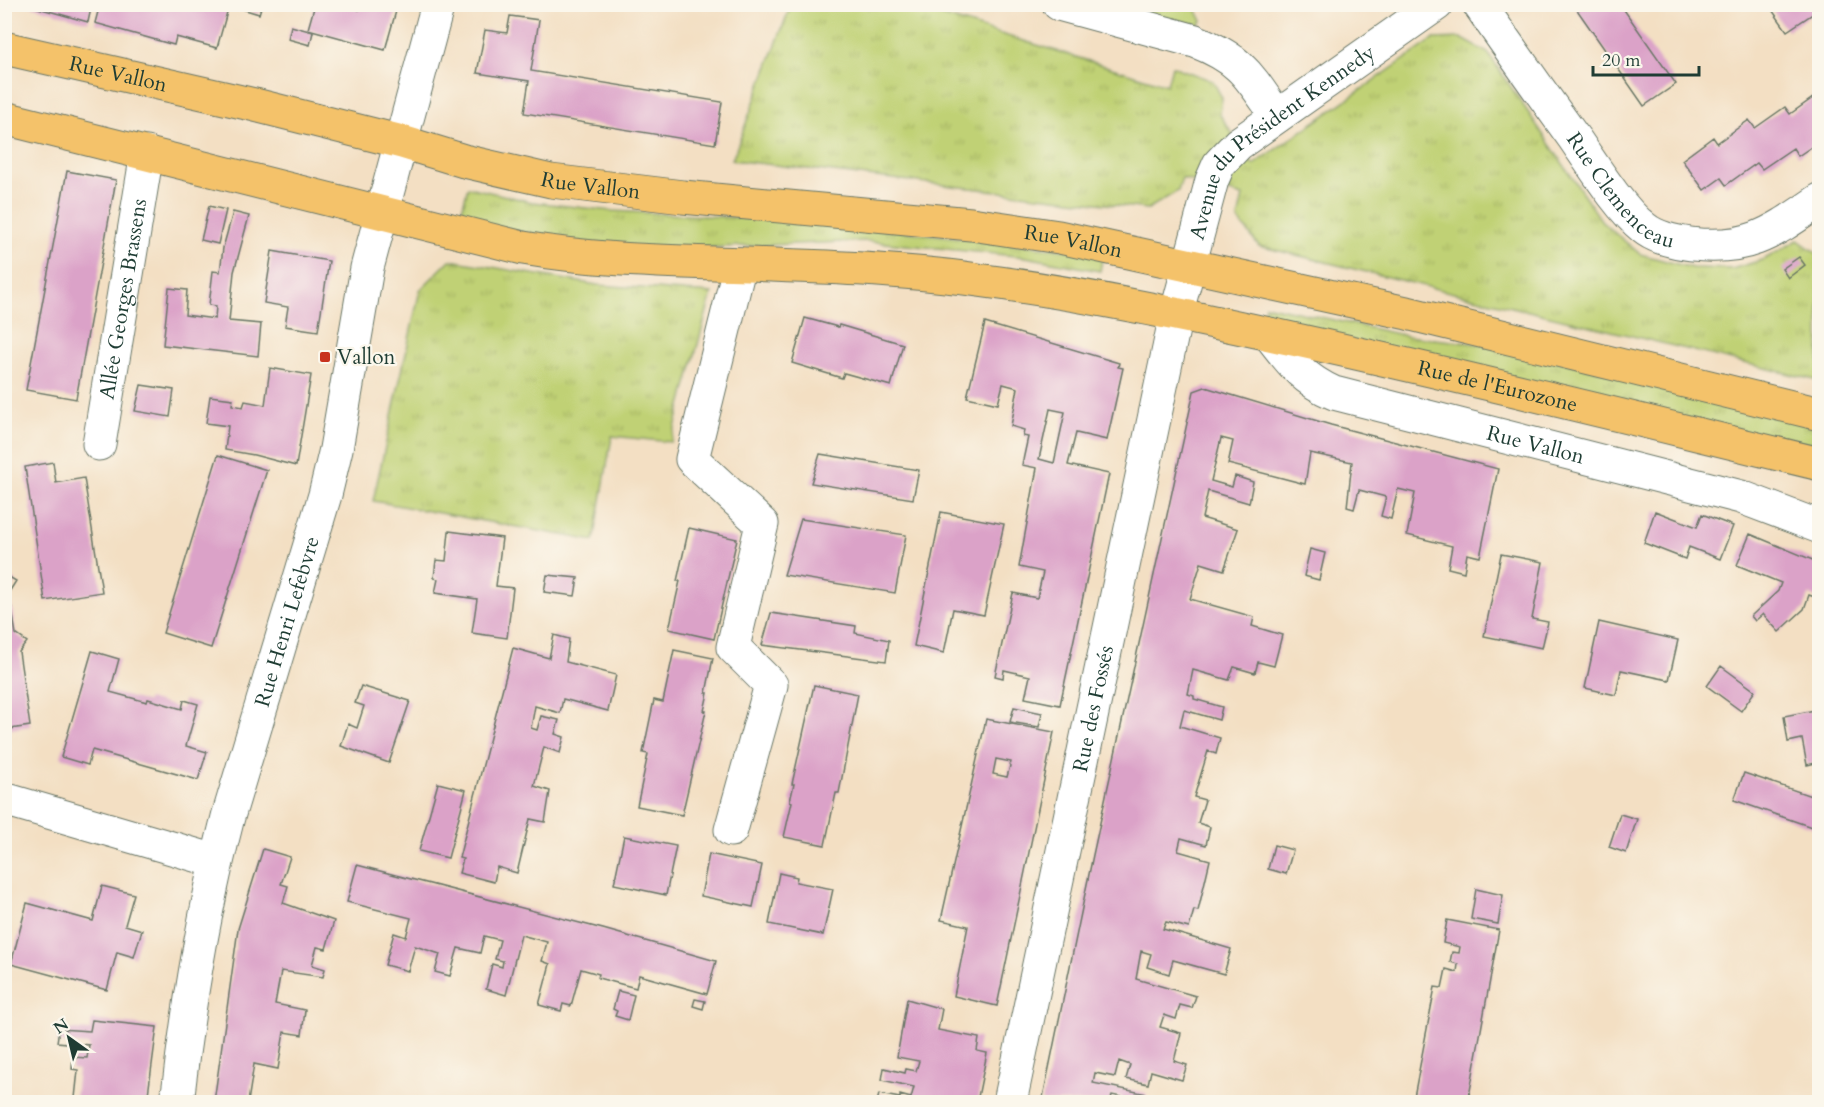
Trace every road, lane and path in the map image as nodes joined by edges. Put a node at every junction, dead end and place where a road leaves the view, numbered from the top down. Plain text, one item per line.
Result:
1 (438, 4) edge
2 (1059, 4) edge
3 (1437, 4) edge
4 (1479, 4) edge
5 (4, 48) edge
6 (1277, 116) junction
7 (4, 118) edge
8 (402, 142) junction
9 (147, 153) junction
10 (1820, 200) edge
11 (382, 212) junction
12 (740, 264) junction
13 (1189, 264) junction
14 (1176, 315) junction
15 (1269, 334) junction
16 (1820, 414) edge
17 (99, 444) dead end
18 (1820, 464) edge
19 (1820, 527) edge
20 (4, 799) edge
21 (731, 830) dead end
22 (216, 861) junction
23 (177, 1102) edge
24 (1010, 1102) edge

1 - 8 street, Rue Henri Lefebvre
2 - 6 street
3 - 6 street, Avenue du Président Kennedy
4 - 10 street, Rue Clemenceau
5 - 8 main road, Rue Vallon
6 - 13 street, Avenue du Président Kennedy
7 - 9 main road
8 - 11 street, Rue Henri Lefebvre
8 - 13 main road, Rue Vallon
9 - 11 main road
9 - 17 street, Allée Georges Brassens
11 - 12 main road
11 - 22 street, Rue Henri Lefebvre
12 - 14 main road
12 - 21 street
13 - 14 street, Avenue du Président Kennedy
13 - 16 main road
14 - 15 main road, Rue de l'Eurozone
14 - 24 street, Rue des Fossés
15 - 18 main road, Rue de l'Eurozone
15 - 19 street, Rue Vallon
20 - 22 street
22 - 23 street, Rue Henri Lefebvre

